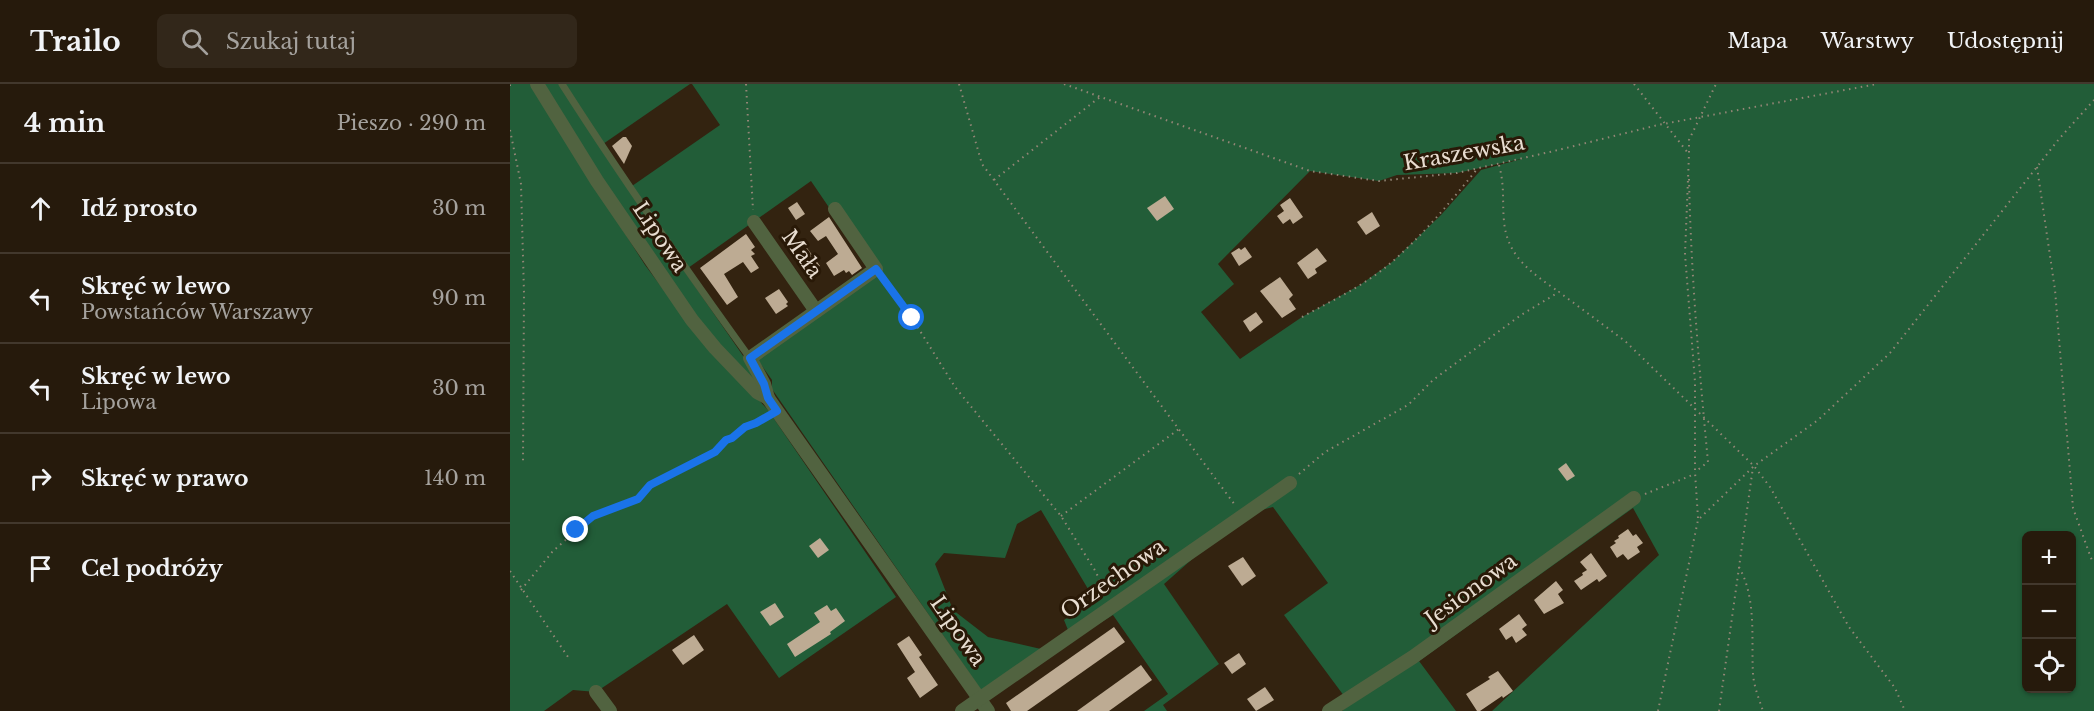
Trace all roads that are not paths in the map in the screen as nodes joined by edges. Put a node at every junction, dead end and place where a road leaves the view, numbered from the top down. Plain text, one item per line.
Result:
1 (537, 84) edge
2 (562, 84) edge
3 (835, 209) dead end
4 (754, 222) road end
5 (816, 310) junction
6 (750, 358) junction
7 (768, 398) junction
8 (1290, 483) road end
9 (1634, 498) road end
10 (596, 692) dead end
11 (980, 699) junction
12 (610, 711) edge
13 (962, 711) edge
14 (988, 711) edge
15 (1329, 711) edge

1 - 7 street, Lipowa
2 - 6 lane, Lipowa
3 - 5 street
4 - 5 street, Mała
5 - 6 street
6 - 7 street, Lipowa
7 - 11 street, Lipowa
8 - 11 street, Orzechowa
9 - 15 street, Jesionowa
10 - 12 street
11 - 13 street, Orzechowa
11 - 14 street, Lipowa

